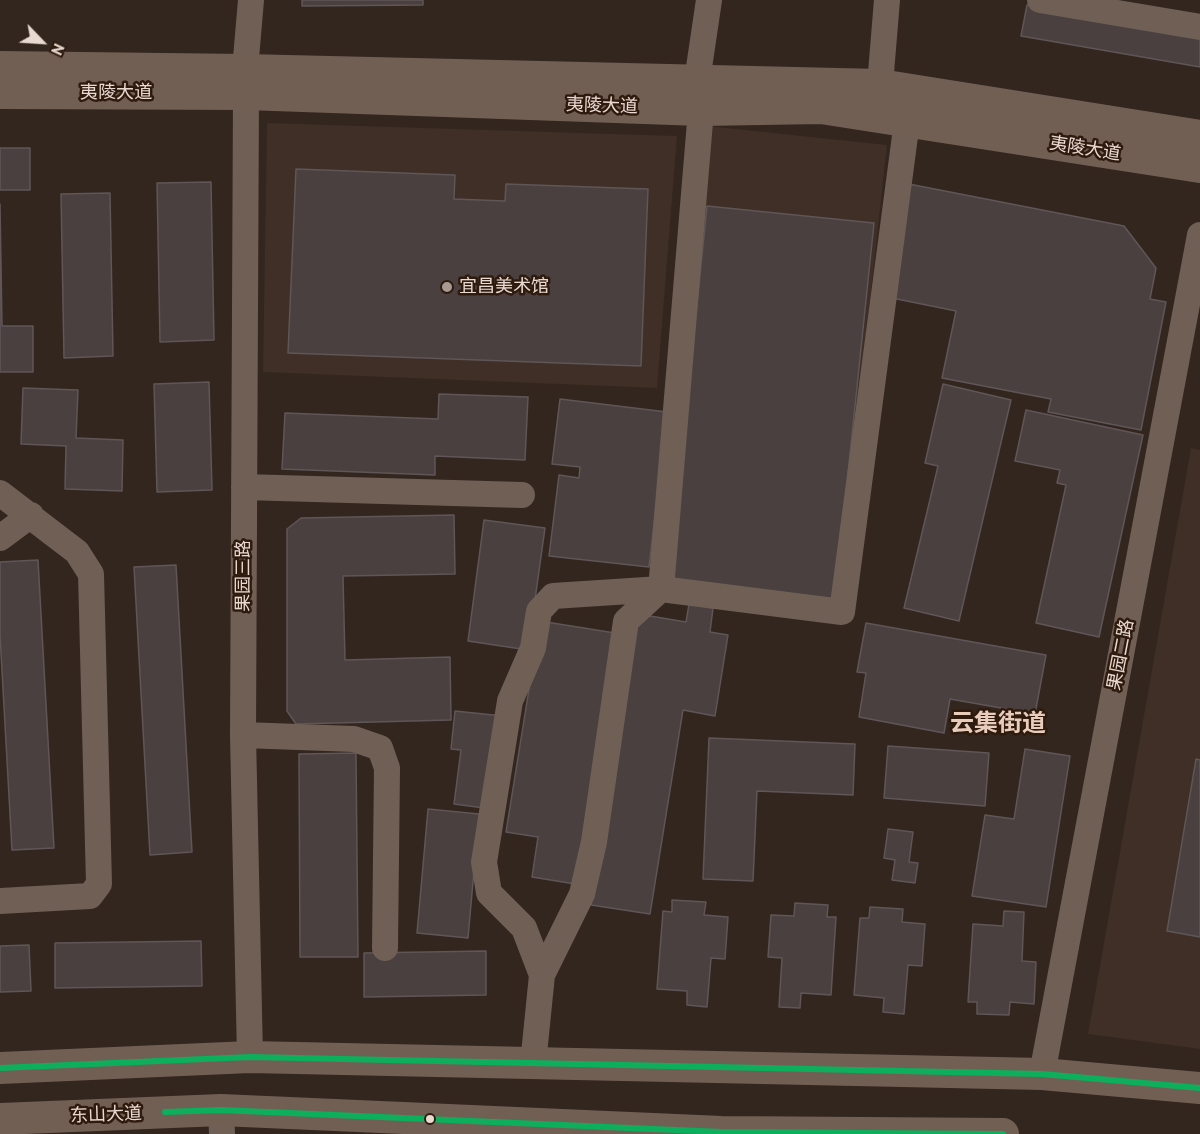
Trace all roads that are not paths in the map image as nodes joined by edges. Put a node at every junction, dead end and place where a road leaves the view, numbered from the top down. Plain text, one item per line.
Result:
1 (251, 0) edge
2 (709, 0) edge
3 (887, 0) edge
4 (1040, 0) edge
5 (1200, 27) edge
6 (0, 67) edge
7 (245, 82) junction
8 (880, 85) junction
9 (0, 93) edge
10 (699, 95) junction
11 (907, 121) junction
12 (1200, 136) edge
13 (1200, 167) edge
14 (1200, 235) edge
15 (243, 487) junction
16 (0, 493) edge
17 (522, 495) dead end
18 (31, 515) junction
19 (0, 538) edge
20 (661, 589) junction
21 (243, 735) junction
22 (0, 901) edge
23 (385, 948) dead end
24 (542, 975) junction
25 (250, 1057) junction
26 (533, 1064) junction
27 (0, 1068) edge
28 (1042, 1074) junction
29 (1200, 1088) edge
30 (0, 1119) edge
31 (222, 1122) edge
32 (1003, 1134) edge

1 - 7 street, 果园三路
2 - 10 street
3 - 8 street
4 - 5 street
6 - 7 main road, 夷陵大道
7 - 9 main road, 夷陵大道
7 - 10 main road, 夷陵大道
7 - 15 street, 果园三路
8 - 10 main road, 夷陵大道
8 - 12 main road, 夷陵大道
10 - 11 main road, 夷陵大道
10 - 20 street
11 - 13 main road, 夷陵大道
11 - 20 street
14 - 28 street, 果园二路
15 - 17 street
15 - 21 street, 果园三路
16 - 18 street
18 - 19 street
18 - 22 street
20 - 24 street
20 - 24 street
21 - 23 street
21 - 25 street, 果园三路
24 - 26 street
25 - 26 main road
25 - 27 main road
26 - 28 main road
28 - 29 main road
30 - 31 main road, 东山大道
31 - 32 main road, 东山大道

